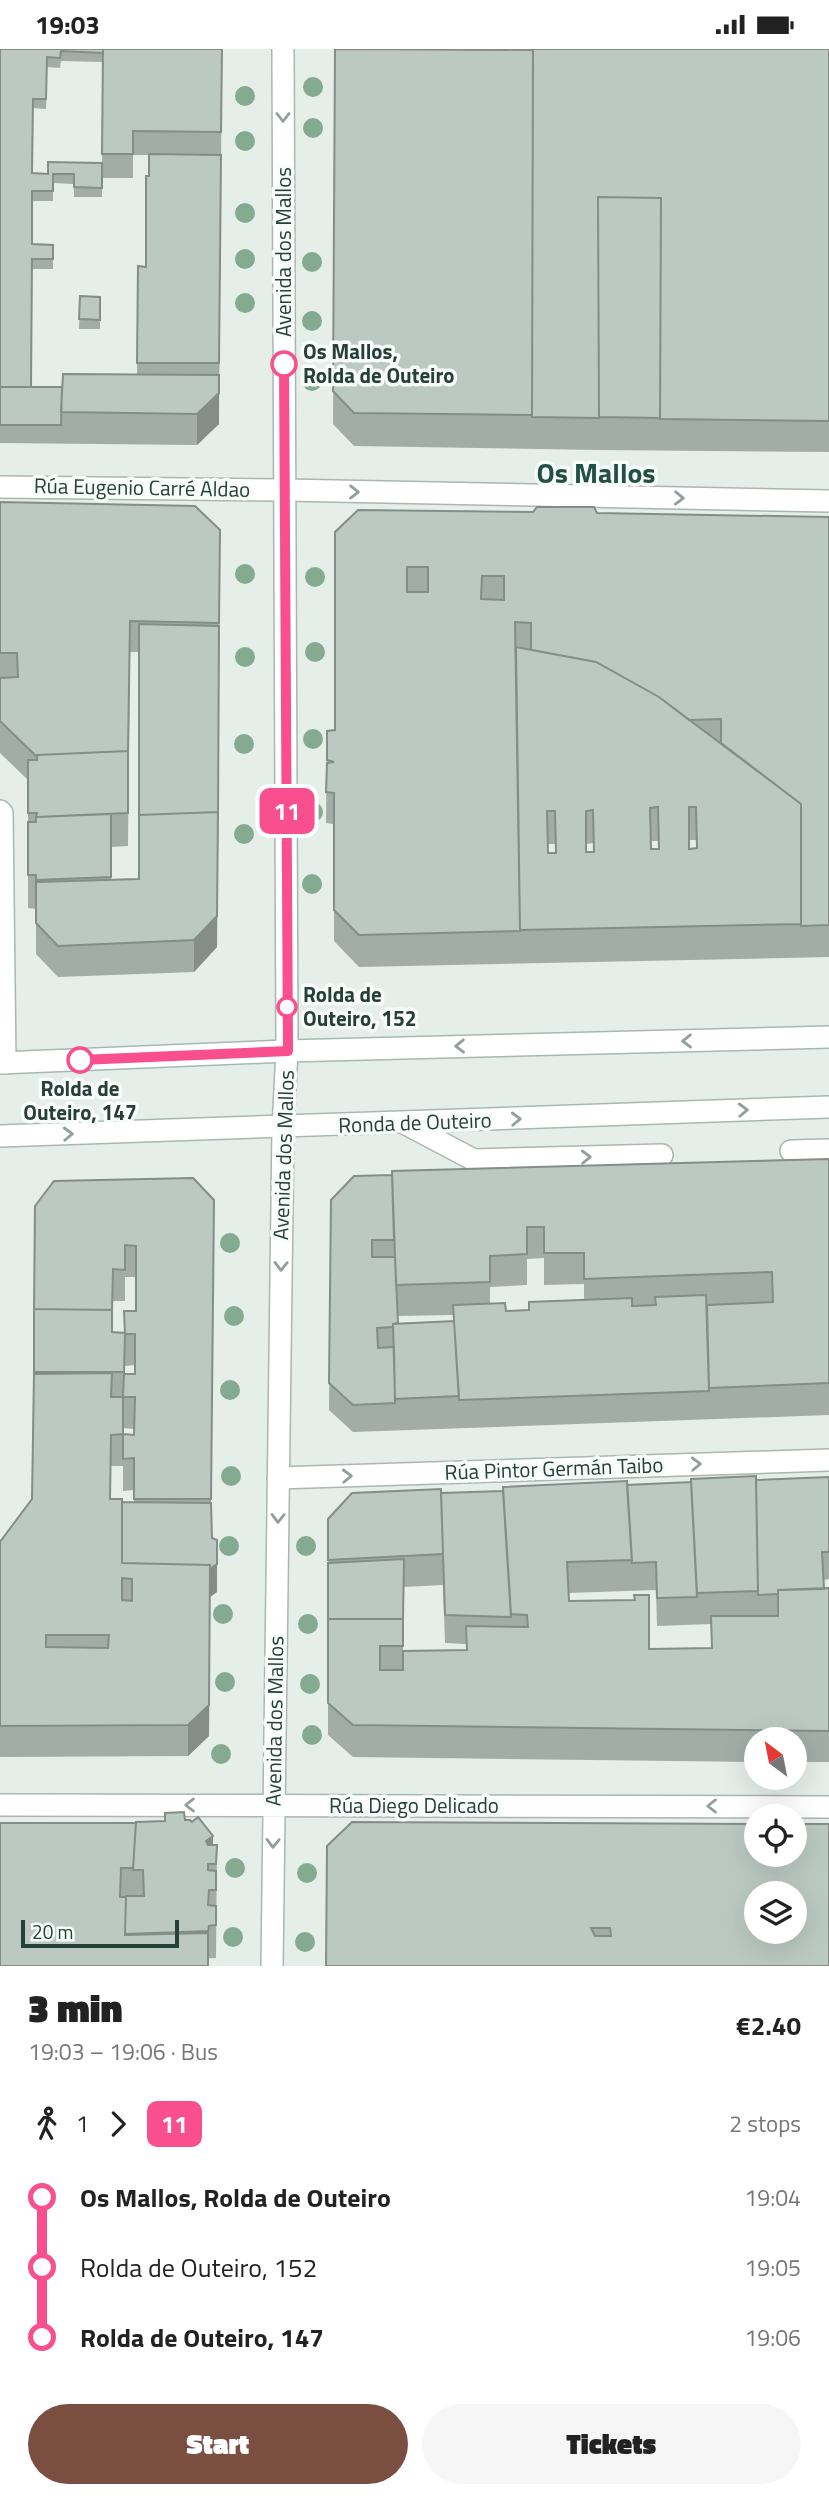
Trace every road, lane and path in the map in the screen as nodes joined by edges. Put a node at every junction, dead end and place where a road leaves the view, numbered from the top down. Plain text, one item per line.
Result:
1 (283, 49) edge
2 (0, 487) edge
3 (285, 490) junction
4 (829, 501) edge
5 (0, 811) edge
6 (829, 1037) edge
7 (288, 1051) junction
8 (2, 1063) edge
9 (829, 1107) edge
10 (404, 1123) junction
11 (283, 1128) junction
12 (0, 1136) edge
13 (791, 1150) dead end
14 (829, 1150) edge
15 (662, 1155) dead end
16 (829, 1460) edge
17 (278, 1478) junction
18 (0, 1805) edge
19 (273, 1806) junction
20 (829, 1807) edge
21 (272, 1966) edge

1 -> 3 street, Avenida dos Mallos
2 - 3 street, Rúa Eugenio Carré Aldao
3 -> 4 street, Rúa Eugenio Carré Aldao
3 - 7 street, Avenida dos Mallos
5 - 8 street
6 -> 7 street
7 - 8 street
7 - 11 street, Avenida dos Mallos
10 -> 9 street, Ronda de Outeiro
10 - 11 street, Ronda de Outeiro
10 -> 15 street
12 -> 11 street, Ronda de Outeiro
11 -> 17 street, Avenida dos Mallos
13 - 14 street
17 -> 16 street, Rúa Pintor Germán Taibo
17 -> 19 street, Avenida dos Mallos
19 -> 18 street, Rúa Diego Delicado
20 -> 19 street, Rúa Diego Delicado
19 -> 21 street, Avenida dos Mallos

